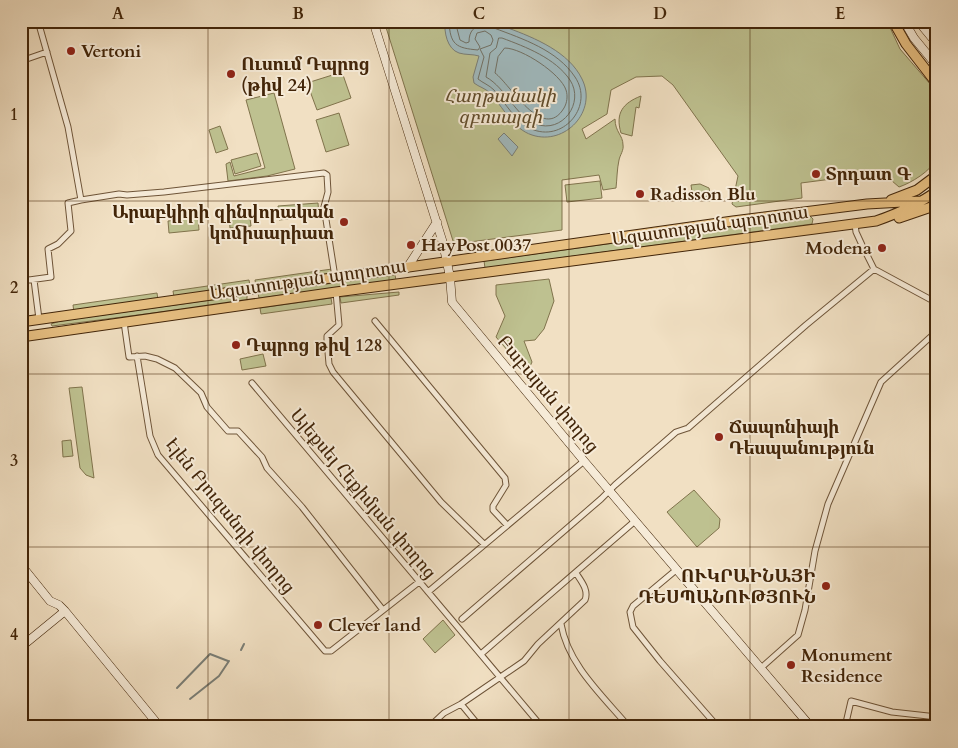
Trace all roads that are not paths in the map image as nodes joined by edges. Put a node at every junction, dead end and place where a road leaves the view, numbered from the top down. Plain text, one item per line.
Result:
1 (38, 21) edge
2 (373, 21) edge
3 (893, 21) edge
4 (904, 21) edge
5 (918, 21) edge
6 (934, 21) edge
7 (937, 25) edge
8 (937, 44) edge
9 (48, 52) junction
10 (21, 61) edge
11 (937, 66) edge
12 (937, 84) edge
13 (937, 175) edge
14 (937, 191) edge
15 (81, 200) junction
16 (924, 201) junction
17 (884, 202) junction
18 (867, 204) junction
19 (937, 205) edge
20 (876, 221) junction
21 (437, 222) junction
22 (855, 224) junction
23 (833, 226) junction
24 (448, 262) junction
25 (407, 268) junction
26 (874, 269) junction
27 (335, 277) junction
28 (21, 278) edge
29 (450, 278) junction
30 (34, 280) junction
31 (336, 292) junction
32 (937, 303) edge
33 (39, 319) junction
34 (375, 321) dead end
35 (21, 322) edge
36 (124, 322) junction
37 (937, 332) edge
38 (21, 336) edge
39 (137, 356) junction
40 (252, 383) dead end
41 (584, 461) junction
42 (610, 492) junction
43 (635, 521) junction
44 (508, 525) junction
45 (484, 544) junction
46 (21, 565) edge
47 (676, 570) junction
48 (576, 573) junction
49 (419, 582) junction
50 (428, 592) junction
51 (63, 609) junction
52 (383, 610) junction
53 (462, 619) dead end
54 (561, 624) junction
55 (21, 641) edge
56 (21, 647) edge
57 (481, 654) junction
58 (761, 668) junction
59 (502, 678) junction
60 (461, 704) junction
61 (937, 717) edge
62 (160, 727) edge
63 (429, 727) edge
64 (480, 727) edge
65 (542, 727) edge
66 (629, 727) edge
67 (718, 727) edge
68 (811, 727) edge
69 (844, 727) edge

1 - 9 street
2 - 21 street, Բաբայան փողոց
3 - 12 main road
4 - 11 street
5 - 8 street
6 - 7 main road
9 - 10 street
9 - 15 street
13 - 17 main road
14 - 16 main road, Ազատության պողոտա
15 - 27 street
15 - 30 street
16 - 17 main road, Ազատության պողոտա
16 - 20 main road, Ազատության պողոտա
17 - 18 main road, Ազատության պողոտա
18 - 23 main road
18 - 24 main road, Ազատության պողոտա
19 - 20 main road
20 - 22 main road, Ազատության պողոտա
21 - 24 street, Բաբայան փողոց
21 - 25 street
22 - 23 main road, Ազատության պողոտա
22 - 26 street
23 - 29 main road, Ազատության պողոտա
24 - 25 main road, Ազատության պողոտա
24 - 29 street, Բաբայան փողոց
25 - 27 main road, Ազատության պողոտա
26 - 32 street
26 - 42 street
27 - 33 main road, Ազատության պողոտա
28 - 30 street
29 - 31 main road, Ազատության պողոտա
29 - 41 street, Բաբայան փողոց
30 - 33 street
31 - 36 main road, Ազատության պողոտա
31 - 45 street
33 - 35 main road, Ազատության պողոտա
34 - 44 street
36 - 38 main road, Ազատության պողոտա
36 - 39 street
37 - 58 street
39 - 52 street
39 - 52 street, Էլեն Բյուզանդի փողոց
40 - 49 street, Ալեքսեյ Հեքիմյան փողոց
41 - 42 street, Բաբայան փողոց
41 - 44 street
42 - 43 street, Բաբայան փողոց
42 - 53 street
43 - 47 street, Բաբայան փողոց
43 - 48 street
44 - 45 street
45 - 50 street
46 - 51 street
47 - 58 street, Բաբայան փողոց
47 - 67 street
48 - 54 street
48 - 57 street
49 - 50 street, Ալեքսեյ Հեքիմյան փողոց
49 - 52 street
50 - 57 street, Ալեքսեյ Հեքիմյան փողոց
51 - 55 street
51 - 56 street
51 - 62 street
54 - 59 street
54 - 66 street
57 - 59 street, Ալեքսեյ Հեքիմյան փողոց
58 - 68 street, Բաբայան փողոց
59 - 60 street
59 - 65 street, Ալեքսեյ Հեքիմյան փողոց
60 - 63 street
60 - 64 street
61 - 69 street

